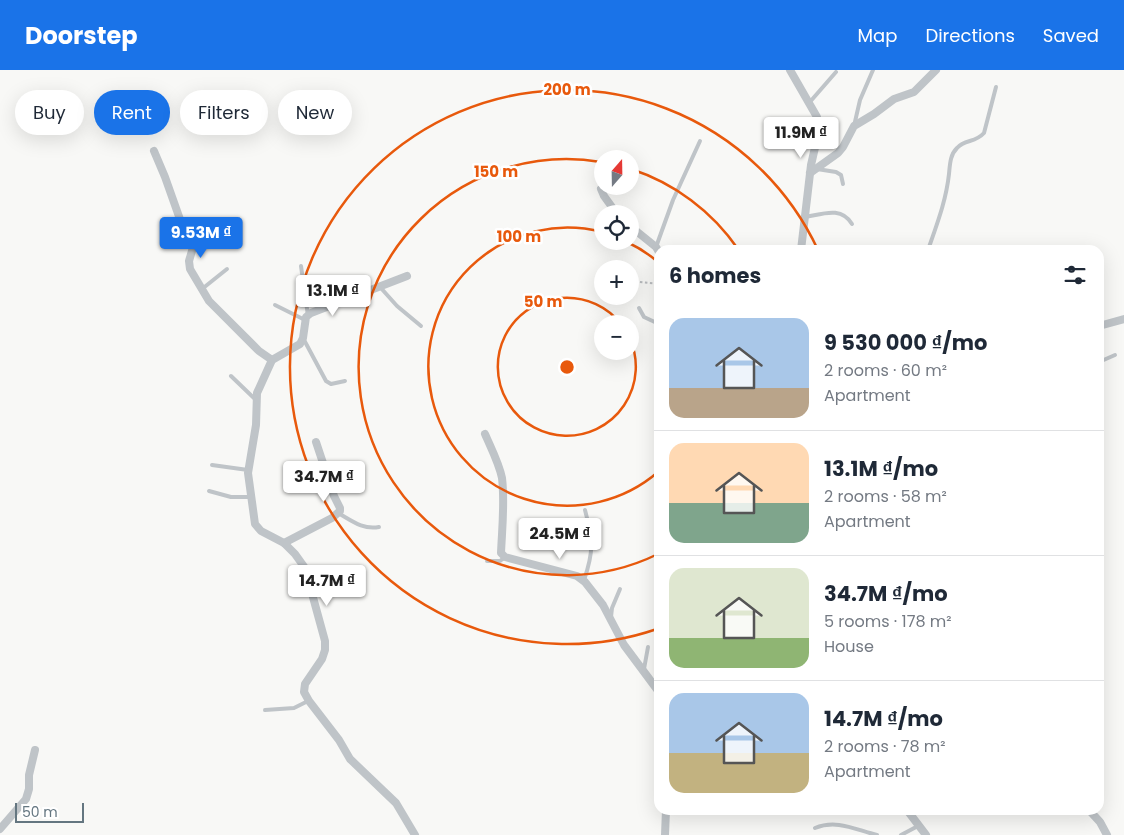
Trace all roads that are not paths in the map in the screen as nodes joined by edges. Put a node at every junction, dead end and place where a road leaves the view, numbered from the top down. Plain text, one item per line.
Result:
1 (790, 70) edge
2 (873, 70) edge
3 (936, 70) edge
4 (836, 72) dead end
5 (996, 87) dead end
6 (809, 103) junction
7 (854, 126) junction
8 (700, 141) dead end
9 (154, 150) dead end
10 (814, 171) junction
11 (843, 184) dead end
12 (805, 217) junction
13 (852, 224) dead end
14 (639, 234) edge
15 (658, 245) edge
16 (802, 245) edge
17 (930, 245) edge
18 (654, 246) edge
19 (301, 266) dead end
20 (227, 269) dead end
21 (407, 276) dead end
22 (380, 287) junction
23 (202, 289) junction
24 (275, 305) dead end
25 (639, 308) dead end
26 (306, 318) junction
27 (1124, 319) edge
28 (654, 322) edge
29 (1104, 325) edge
30 (421, 326) dead end
31 (303, 338) junction
32 (1115, 355) dead end
33 (272, 360) junction
34 (1104, 360) edge
35 (231, 376) dead end
36 (345, 381) dead end
37 (256, 400) junction
38 (486, 434) dead end
39 (316, 442) dead end
40 (212, 465) dead end
41 (248, 470) junction
42 (209, 491) dead end
43 (251, 497) junction
44 (585, 510) dead end
45 (338, 513) junction
46 (379, 527) dead end
47 (284, 543) junction
48 (505, 557) junction
49 (487, 561) dead end
50 (584, 581) junction
51 (620, 589) dead end
52 (611, 619) junction
53 (648, 647) dead end
54 (644, 672) junction
55 (654, 685) edge
56 (308, 701) junction
57 (265, 710) dead end
58 (35, 750) dead end
59 (666, 815) edge
60 (910, 815) edge
61 (1094, 815) edge
62 (918, 826) junction
63 (815, 828) dead end
64 (0, 829) edge
65 (415, 835) edge
66 (665, 835) edge
67 (877, 835) edge
68 (901, 835) edge
69 (926, 835) edge
70 (1107, 835) edge

1 - 6 street
2 - 7 lane
3 - 7 street
4 - 6 lane
5 - 17 lane
6 - 10 street
7 - 10 street
8 - 15 lane
9 - 23 street
10 - 11 lane
10 - 12 street
12 - 13 lane
12 - 16 street
14 - 18 street
19 - 26 lane
20 - 23 lane
21 - 22 street
22 - 26 street
22 - 30 lane
23 - 33 street
24 - 26 lane
25 - 28 lane
26 - 31 street
27 - 29 street
31 - 33 street
31 - 36 lane
32 - 34 lane
33 - 37 street
35 - 37 lane
37 - 41 street
38 - 48 street
39 - 45 street
40 - 41 lane
41 - 43 street
42 - 43 lane
43 - 47 street
44 - 50 lane
45 - 46 lane
45 - 47 street
47 - 56 street
48 - 49 lane
48 - 50 street
50 - 52 street
51 - 52 lane
52 - 54 street
53 - 54 lane
54 - 55 street
56 - 57 lane
56 - 65 street
58 - 64 street
59 - 66 street
60 - 62 street
61 - 70 street
62 - 68 lane
62 - 69 street
63 - 67 lane

